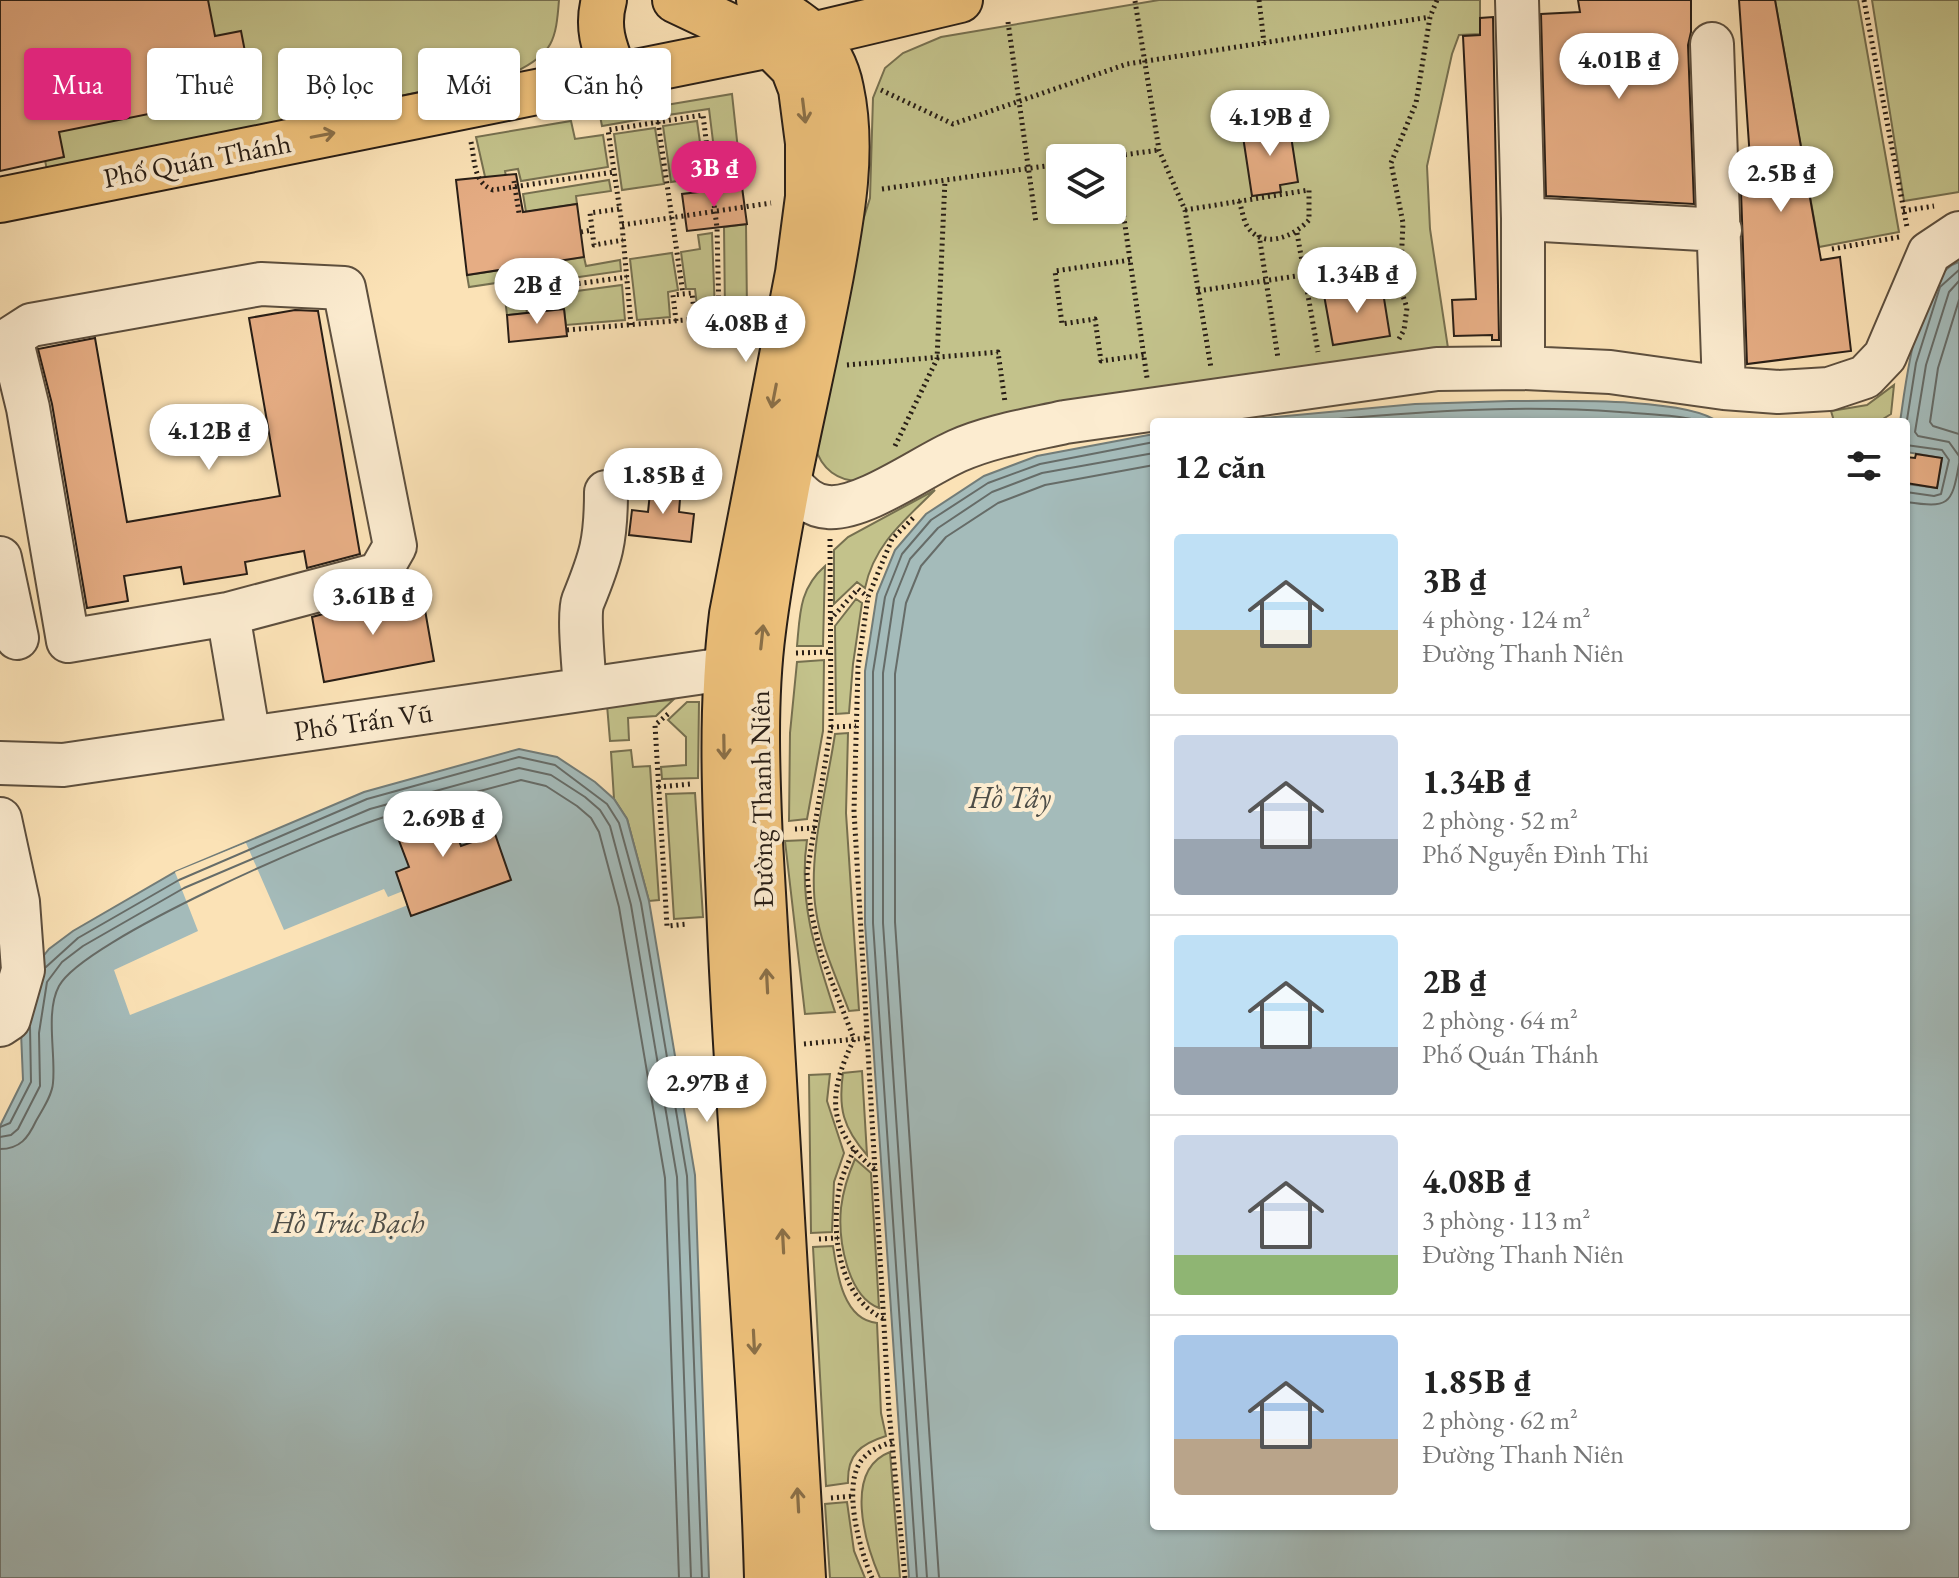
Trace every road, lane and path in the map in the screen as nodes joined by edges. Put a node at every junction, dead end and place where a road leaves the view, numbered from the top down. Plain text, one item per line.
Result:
1 (604, 0) edge
2 (675, 0) edge
3 (759, 0) edge
4 (960, 0) edge
5 (1259, 0) edge
6 (1437, 0) edge
7 (1517, 0) edge
8 (1864, 0) edge
9 (1135, 1) edge
10 (1430, 17) junction
11 (1008, 22) dead end
12 (815, 34) junction
13 (1264, 43) junction
14 (1712, 44) dead end
15 (770, 45) junction
16 (605, 48) edge
17 (1145, 61) junction
18 (671, 64) edge
19 (881, 90) dead end
20 (536, 91) edge
21 (1017, 102) junction
22 (658, 122) junction
23 (470, 133) dead end
24 (1159, 150) junction
25 (1126, 154) edge
26 (1046, 166) edge
27 (1027, 169) junction
28 (614, 172) junction
29 (945, 180) junction
30 (514, 184) junction
31 (882, 189) dead end
32 (808, 197) junction
33 (0, 200) edge
34 (1239, 201) junction
35 (619, 209) junction
36 (1185, 210) junction
37 (715, 211) junction
38 (519, 213) dead end
39 (672, 218) junction
40 (1523, 219) junction
41 (1036, 223) dead end
42 (1125, 224) edge
43 (622, 225) junction
44 (592, 230) junction
45 (1720, 230) junction
46 (581, 232) dead end
47 (1297, 233) junction
48 (1959, 233) edge
49 (1259, 235) junction
50 (623, 240) junction
51 (1832, 249) dead end
52 (1130, 260) junction
53 (1401, 260) junction
54 (527, 266) dead end
55 (1304, 275) junction
56 (627, 277) junction
57 (1266, 280) junction
58 (531, 290) junction
59 (1198, 291) junction
60 (683, 294) junction
61 (534, 312) dead end
62 (760, 313) dead end
63 (719, 317) junction
64 (695, 319) junction
65 (676, 321) junction
66 (631, 325) junction
67 (567, 330) dead end
68 (1397, 343) dead end
69 (1144, 355) junction
70 (937, 359) junction
71 (844, 365) dead end
72 (1320, 365) dead end
73 (1523, 368) junction
74 (1280, 371) dead end
75 (1213, 381) dead end
76 (1724, 388) junction
77 (1149, 391) dead end
78 (1006, 415) dead end
79 (892, 452) dead end
80 (788, 481) junction
81 (606, 492) dead end
82 (922, 508) dead end
83 (830, 538) dead end
84 (0, 558) edge
85 (868, 597) junction
86 (228, 614) junction
87 (830, 620) junction
88 (17, 638) dead end
89 (831, 652) junction
90 (791, 653) dead end
91 (725, 669) junction
92 (585, 689) junction
93 (655, 725) dead end
94 (856, 726) junction
95 (831, 727) junction
96 (249, 738) junction
97 (0, 763) edge
98 (704, 783) dead end
99 (658, 787) junction
100 (0, 819) edge
101 (688, 924) dead end
102 (0, 1025) edge
103 (867, 1038) junction
104 (854, 1039) junction
105 (803, 1044) dead end
106 (854, 1150) junction
107 (875, 1170) junction
108 (838, 1238) junction
109 (807, 1239) dead end
110 (884, 1319) junction
111 (893, 1441) junction
112 (854, 1496) junction
113 (821, 1499) dead end
114 (767, 1578) edge
115 (803, 1578) edge
116 (872, 1578) edge
117 (905, 1578) edge

1 - 16 main road
2 - 15 main road
3 - 12 main road
4 - 12 main road, Phố Quán Thánh
5 - 13 path
6 - 10 path
7 - 40 street
8 - 51 path
9 - 17 path
10 - 13 path
10 - 53 path
11 - 21 path
12 - 15 main road, Phố Quán Thánh
12 - 80 main road, Đường Thanh Niên
13 - 17 path
14 - 45 street
15 - 18 main road, Phố Quán Thánh
15 -> 32 main road, Đường Thanh Niên
17 - 21 path
17 - 24 path
19 - 21 path
33 -> 20 main road, Phố Quán Thánh
21 - 27 path
22 - 28 path
22 - 37 path
22 - 39 path
23 - 30 path
24 - 25 path
24 - 36 path
26 - 27 path
27 - 29 path
27 - 41 path
28 - 30 path
28 - 35 path
29 - 31 path
29 - 70 path
30 - 38 path
32 - 37 path
32 -> 91 main road, Đường Thanh Niên
34 - 36 path
34 - 47 path
34 - 49 path
35 - 43 path
35 - 44 path
36 - 59 path
37 - 39 path
37 - 63 path
39 - 43 path
39 - 60 path
40 - 45 street
40 - 73 street
42 - 52 path
43 - 50 path
44 - 46 path
44 - 50 path
45 - 76 street
47 - 49 path
47 - 55 path
48 - 76 street
49 - 57 path
50 - 56 path
52 - 69 path
52 - 69 path
53 - 55 path
53 - 68 path
54 - 58 path
55 - 57 path
55 - 72 path
56 - 58 path
56 - 66 path
57 - 59 path
57 - 74 path
58 - 61 path
59 - 75 path
60 - 64 path
60 - 65 path
62 - 63 path
63 - 64 path
64 - 65 path
65 - 66 path
66 - 67 path
69 - 77 path
70 - 71 path
70 - 78 path
70 - 79 path
73 - 76 street
73 - 80 street
115 -> 80 main road, Đường Thanh Niên
81 - 92 street
82 - 85 path
83 - 87 path
84 - 88 street
85 - 87 path
85 - 94 path
86 - 86 street
86 - 96 street
87 - 89 path
89 - 90 path
89 - 95 path
91 - 92 street, Phố Trấn Vũ
91 -> 114 main road, Đường Thanh Niên
92 - 96 street, Phố Trấn Vũ
93 - 99 path
94 - 95 path
94 - 103 path
95 - 104 path
96 - 97 street, Phố Trấn Vũ
98 - 99 path
99 - 101 path
100 - 102 street
103 - 104 path
103 - 107 path
104 - 105 path
104 - 106 path
106 - 107 path
106 - 108 path
107 - 110 path
108 - 109 path
108 - 110 path
110 - 111 path
111 - 112 path
111 - 117 path
112 - 113 path
112 - 116 path

